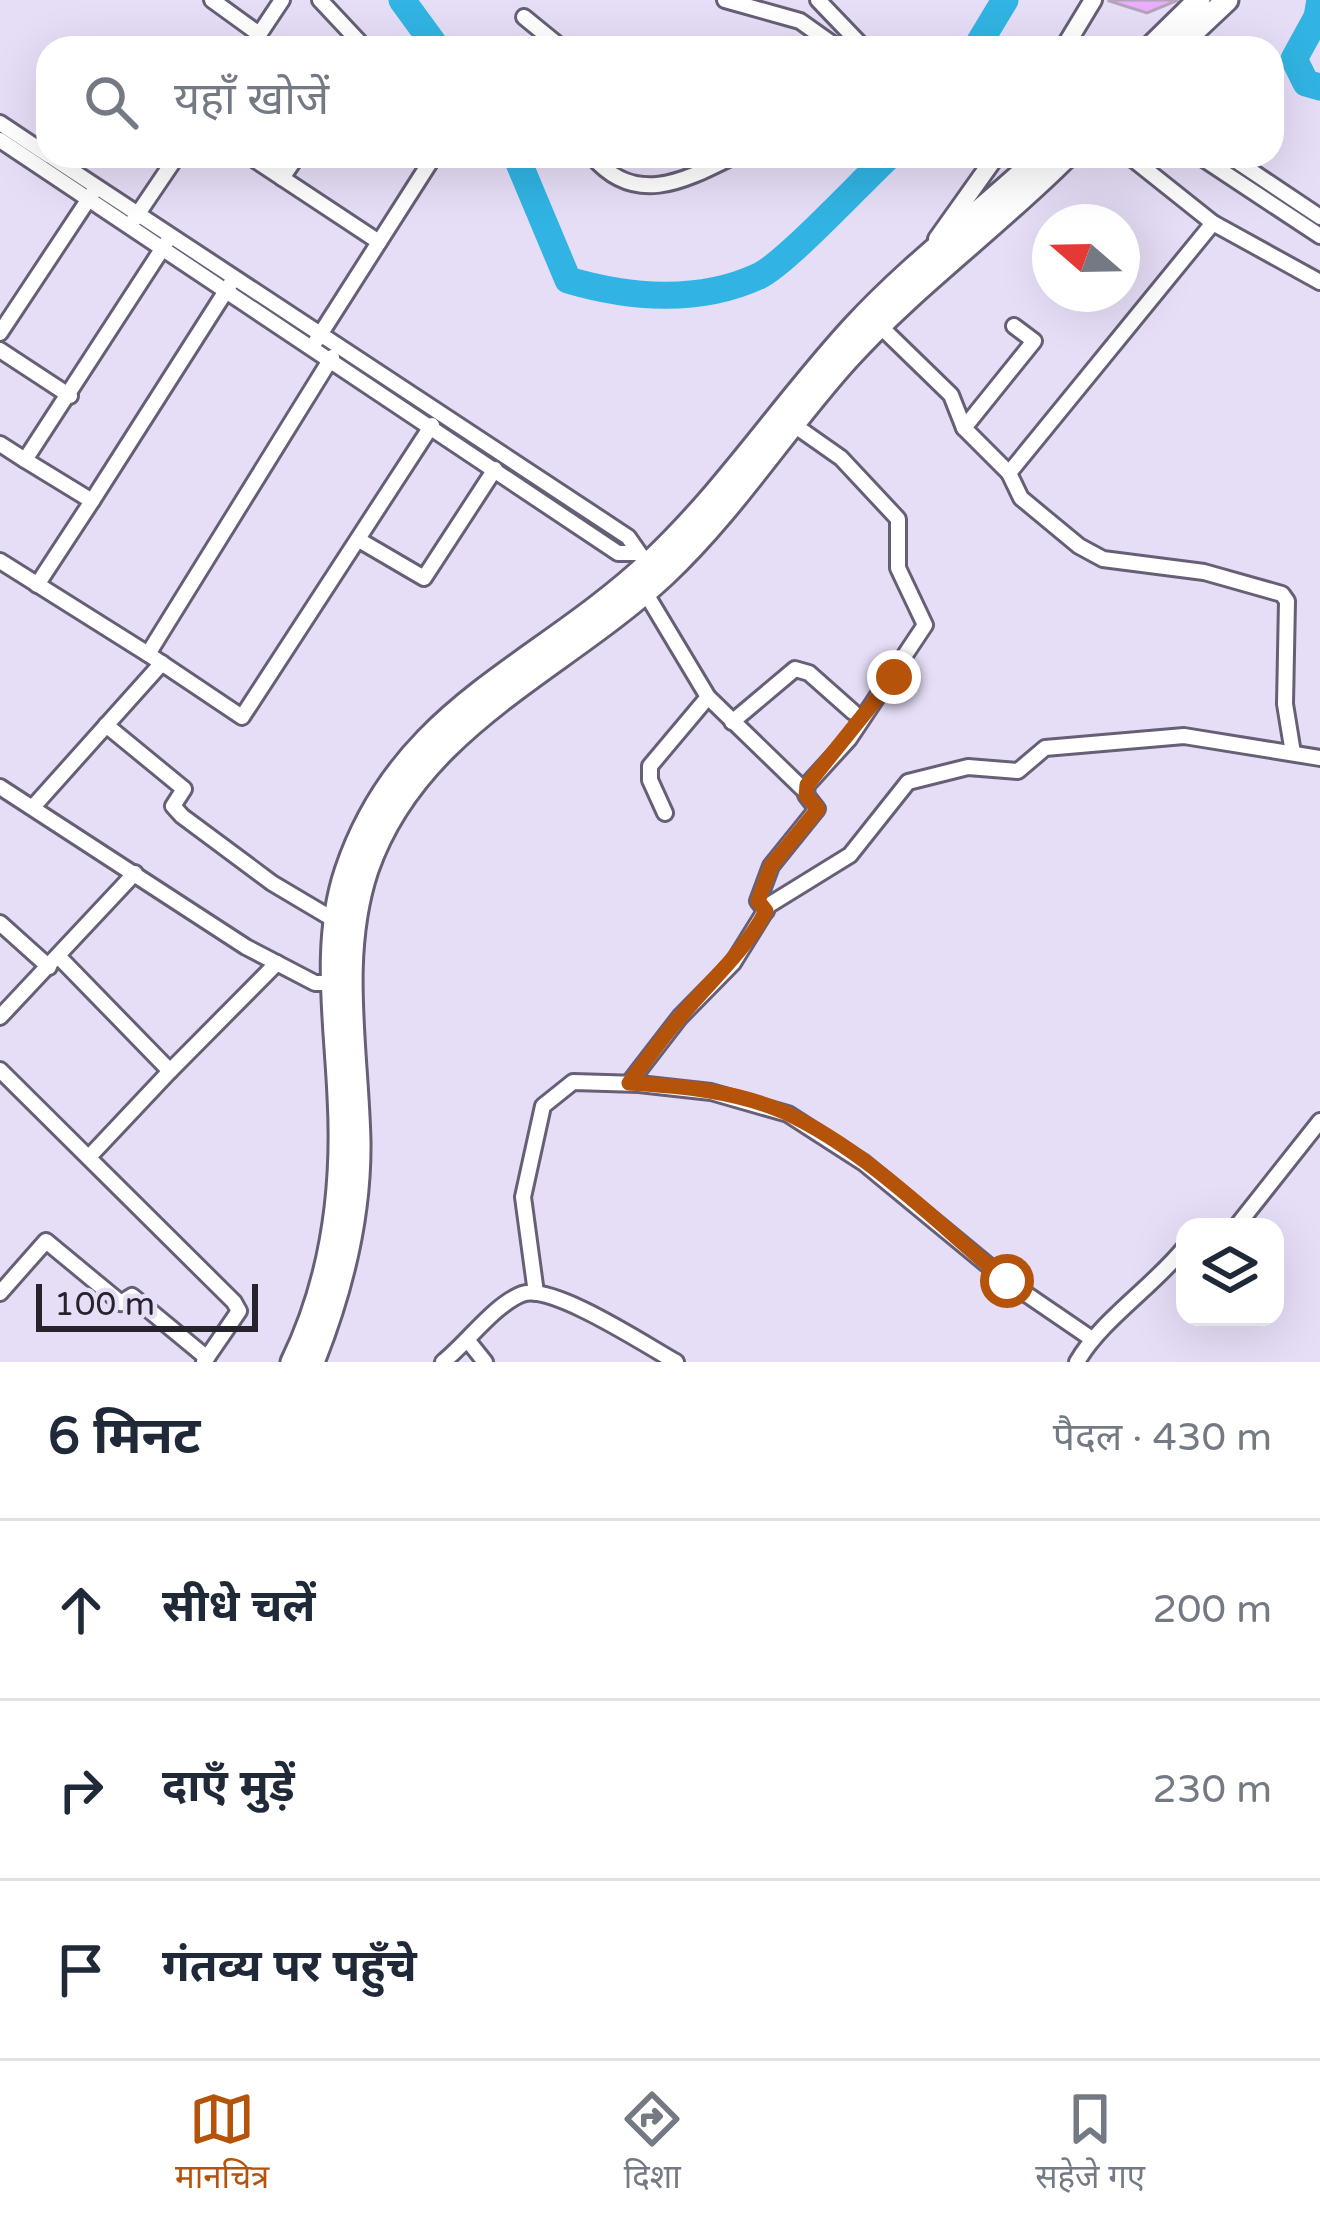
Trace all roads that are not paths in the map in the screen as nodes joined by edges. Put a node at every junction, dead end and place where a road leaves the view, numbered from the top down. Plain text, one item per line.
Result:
1 (212, 0) edge
2 (283, 0) edge
3 (320, 0) edge
4 (725, 0) edge
5 (818, 0) edge
6 (1094, 0) edge
7 (1199, 0) edge
8 (1227, 0) edge
9 (524, 17) dead end
10 (260, 34) joint
11 (354, 36) edge
12 (547, 36) edge
13 (821, 36) edge
14 (852, 36) edge
15 (1072, 36) edge
16 (1162, 36) edge
17 (1189, 36) edge
18 (0, 123) edge
19 (5, 142) edge
20 (36, 151) edge
21 (36, 160) edge
22 (50, 168) edge
23 (64, 168) edge
24 (169, 168) edge
25 (267, 168) edge
26 (289, 168) edge
27 (426, 168) edge
28 (608, 168) edge
29 (705, 168) edge
30 (981, 168) edge
31 (1029, 168) edge
32 (1052, 168) edge
33 (1145, 168) edge
34 (1217, 168) edge
35 (1247, 168) edge
36 (282, 178) junction
37 (93, 193) junction
38 (1320, 217) edge
39 (134, 220) junction
40 (1214, 223) junction
41 (1320, 236) edge
42 (167, 242) junction
43 (379, 242) junction
44 (920, 277) junction
45 (1320, 282) edge
46 (230, 284) junction
47 (880, 326) junction
48 (1015, 326) dead end
49 (0, 333) edge
50 (316, 340) junction
51 (0, 350) edge
52 (332, 357) junction
53 (70, 396) junction
54 (432, 425) junction
55 (794, 425) junction
56 (964, 428) junction
57 (0, 444) edge
58 (25, 460) junction
59 (495, 469) junction
60 (1009, 473) junction
61 (92, 501) junction
62 (359, 540) junction
63 (0, 561) edge
64 (650, 563) junction
65 (38, 584) junction
66 (645, 592) junction
67 (148, 654) junction
68 (162, 664) junction
69 (708, 697) junction
70 (854, 712) dead end
71 (732, 722) junction
72 (106, 725) junction
73 (1293, 753) junction
74 (1320, 758) edge
75 (0, 787) edge
76 (805, 790) junction
77 (32, 807) junction
78 (665, 813) dead end
79 (135, 873) junction
80 (766, 911) junction
81 (336, 921) junction
82 (0, 923) edge
83 (54, 962) junction
84 (277, 963) junction
85 (342, 983) junction
86 (0, 1017) edge
87 (0, 1070) edge
88 (170, 1071) junction
89 (629, 1083) junction
90 (1320, 1121) edge
91 (88, 1157) junction
92 (1243, 1218) edge
93 (1176, 1257) edge
94 (0, 1293) edge
95 (536, 1293) junction
96 (1093, 1339) junction
97 (469, 1342) junction
98 (206, 1360) edge
99 (302, 1360) edge
100 (443, 1362) edge
101 (485, 1362) edge
102 (676, 1362) edge
103 (1077, 1362) edge

1 - 10 street
2 - 10 street
3 - 11 street
4 - 13 street
5 - 14 street
6 - 15 street
7 - 16 highway
8 - 17 highway
9 - 12 street
18 - 19 street
19 - 20 street
19 - 21 street
22 - 37 street
23 - 37 street
24 - 39 street
25 - 36 street
26 - 36 street
27 - 43 street
28 - 29 street
30 - 44 street
31 - 44 highway
32 - 44 highway
33 - 40 street
34 - 41 street
35 - 38 street
36 - 43 street
37 - 39 street
37 - 49 street
39 - 42 street
40 - 45 street
40 - 60 street
42 - 46 street
42 - 53 street
43 - 50 street
44 - 47 highway
44 - 64 highway
46 - 50 street
46 - 61 street
47 - 55 highway
47 - 56 street
48 - 56 street
50 - 52 street
50 - 64 street
51 - 53 street
52 - 54 street
52 - 67 street
53 - 58 street
54 - 59 street
54 - 62 street
55 - 64 highway
55 - 76 street
56 - 60 street
57 - 58 street
58 - 61 street
59 - 62 street
59 - 64 street
60 - 73 street
61 - 65 street
62 - 68 street
63 - 65 street
64 - 66 highway
64 - 81 highway
65 - 67 street
66 - 69 street
66 - 85 highway
67 - 68 street
68 - 72 street
69 - 71 street
69 - 78 street
70 - 71 street
71 - 76 street
72 - 77 street
72 - 81 street
73 - 74 street
73 - 80 street
75 - 77 street
76 - 80 street
77 - 79 street
79 - 83 street
79 - 84 street
80 - 89 street
81 - 85 highway
82 - 83 street
83 - 86 street
83 - 88 street
84 - 85 street
84 - 88 street
85 - 99 highway
87 - 91 street
88 - 91 street
89 - 95 street
89 - 96 street
90 - 92 street
91 - 98 street
93 - 96 street
94 - 98 street
95 - 97 street
95 - 102 street
96 - 103 street
97 - 100 street
97 - 101 street

